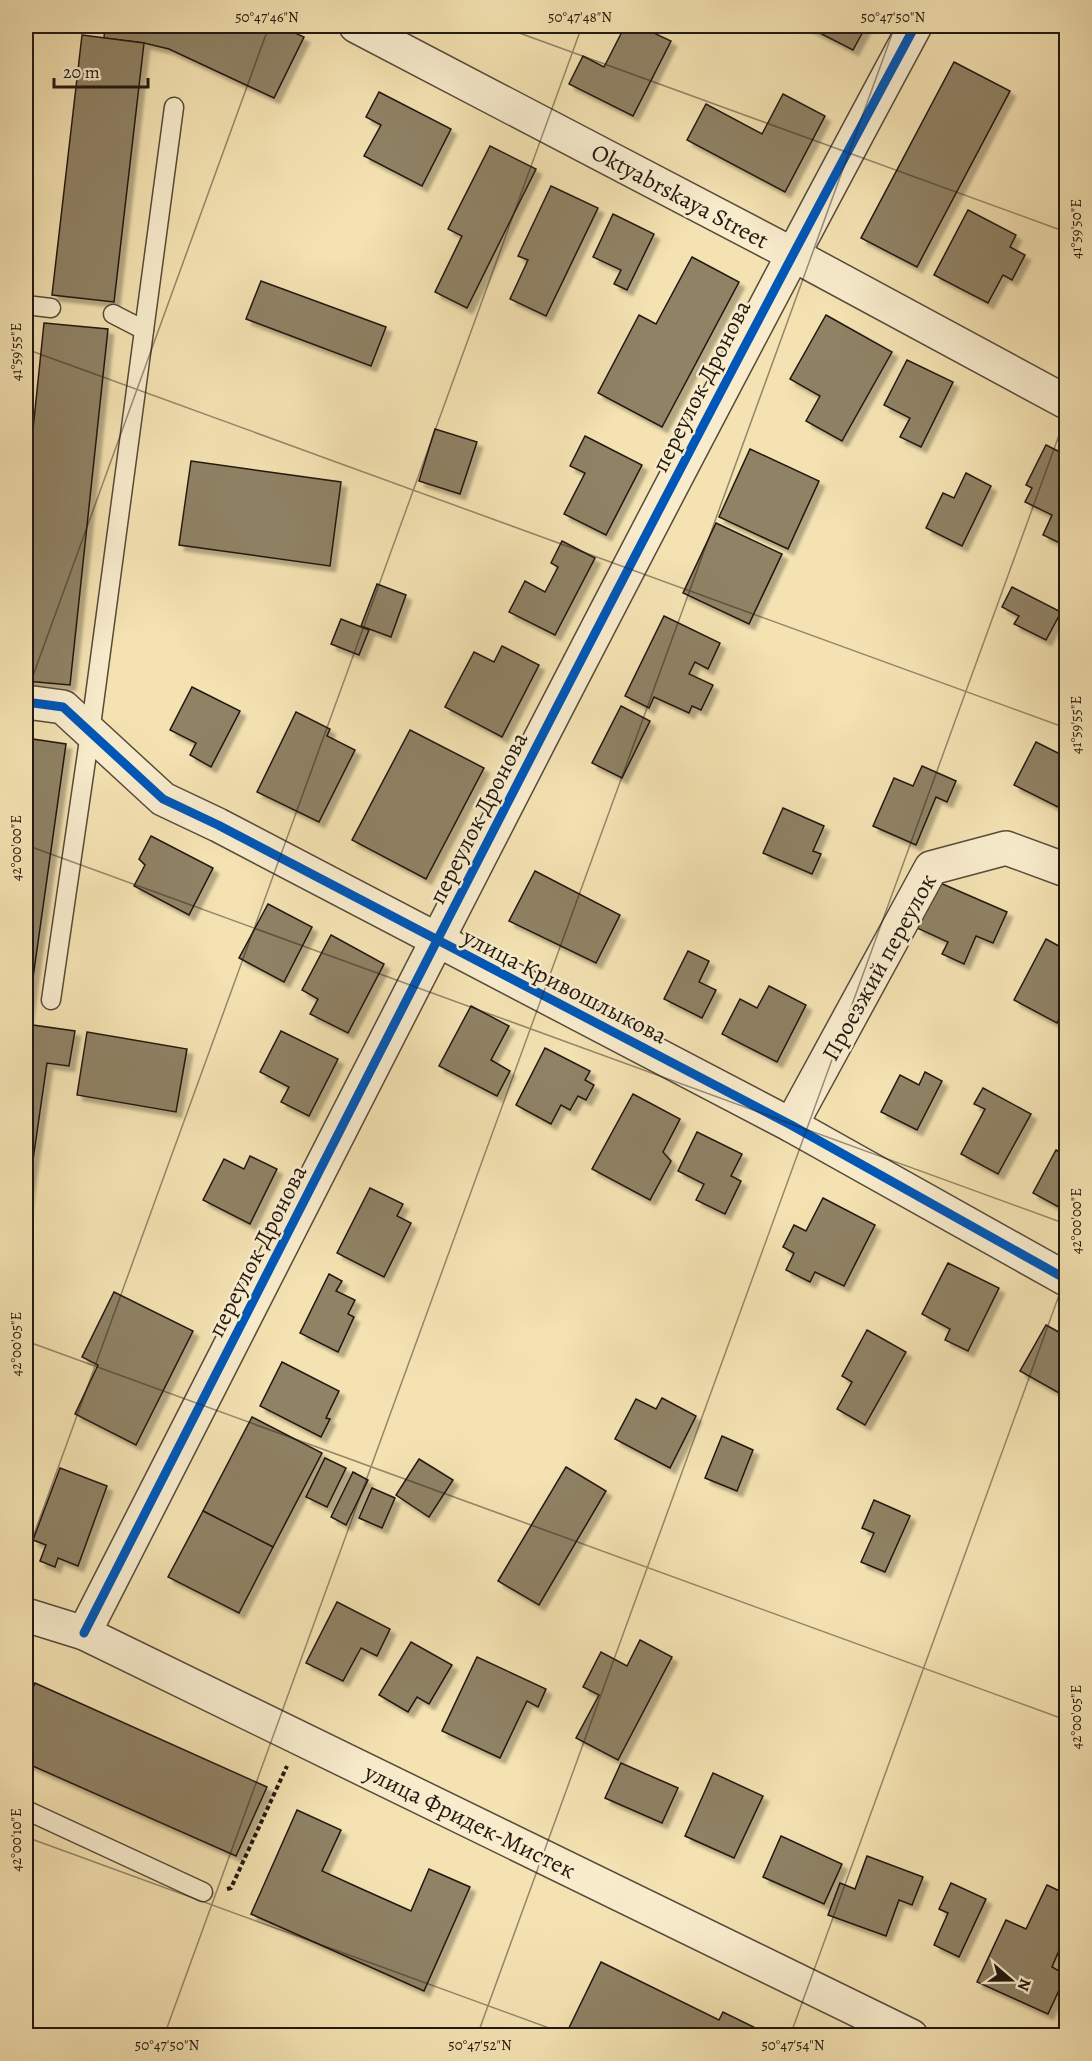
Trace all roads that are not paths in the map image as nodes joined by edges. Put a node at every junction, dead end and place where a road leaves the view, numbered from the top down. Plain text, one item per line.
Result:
1 (356, 26) edge
2 (915, 26) edge
3 (174, 107) dead end
4 (792, 254) junction
5 (26, 305) edge
6 (51, 308) dead end
7 (113, 315) dead end
8 (144, 330) junction
9 (1066, 402) edge
10 (26, 702) edge
11 (90, 733) junction
12 (1066, 870) edge
13 (436, 941) junction
14 (51, 1000) dead end
15 (791, 1125) junction
16 (1066, 1279) edge
17 (26, 1615) edge
18 (84, 1633) junction
19 (26, 1810) edge
20 (203, 1892) road end
21 (911, 2036) edge

1 - 4 street, Oktyabrskaya Street
2 - 4 street, переулок Дронова
3 - 8 lane
4 - 9 street, Oktyabrskaya Street
4 - 13 street, переулок Дронова
5 - 6 lane
7 - 8 lane
8 - 11 lane
10 - 11 street, улица Кривошлыкова
11 - 13 street, улица Кривошлыкова
11 - 14 lane
12 - 15 street, Проезжий переулок
13 - 15 street, улица Кривошлыкова
13 - 18 street, переулок Дронова
15 - 16 street, улица Кривошлыкова
17 - 18 street, улица Фридек-Мистек
18 - 21 street, улица Фридек-Мистек
19 - 20 lane

